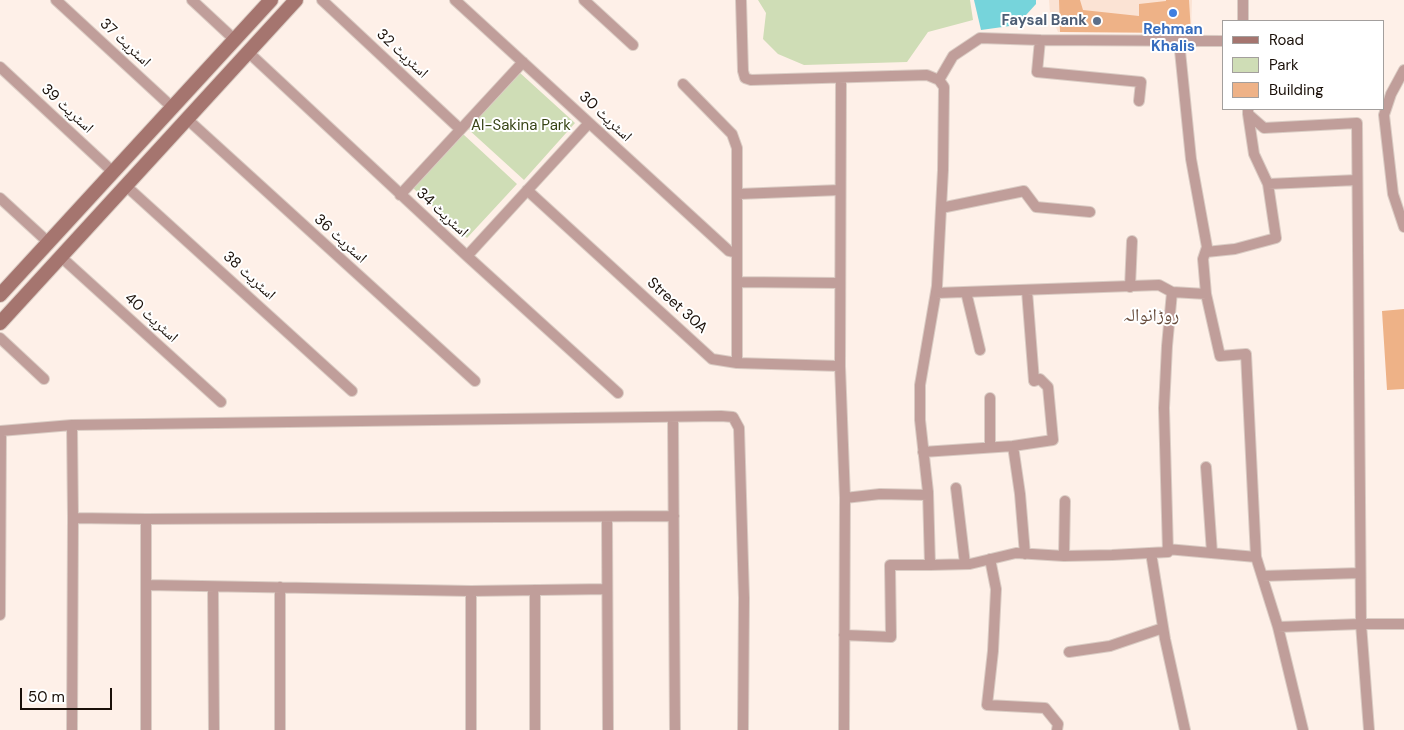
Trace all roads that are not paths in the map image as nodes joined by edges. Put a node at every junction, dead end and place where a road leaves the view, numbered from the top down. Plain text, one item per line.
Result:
1 (56, 0) edge
2 (192, 0) edge
3 (271, 0) edge
4 (296, 0) edge
5 (322, 0) edge
6 (455, 0) edge
7 (584, 0) edge
8 (741, 0) edge
9 (1243, 0) edge
10 (1243, 20) edge
11 (235, 40) junction
12 (1040, 40) junction
13 (1179, 41) junction
14 (1222, 41) edge
15 (633, 45) dead end
16 (248, 52) junction
17 (523, 62) junction
18 (0, 67) edge
19 (1404, 70) edge
20 (840, 78) junction
21 (939, 80) junction
22 (683, 84) dead end
23 (1139, 101) dead end
24 (173, 108) junction
25 (1248, 112) edge
26 (186, 118) junction
27 (589, 124) junction
28 (460, 129) junction
29 (143, 140) junction
30 (156, 152) junction
31 (113, 172) junction
32 (1357, 180) junction
33 (1268, 184) junction
34 (125, 185) junction
35 (527, 190) junction
36 (840, 190) junction
37 (738, 194) junction
38 (400, 195) junction
39 (0, 198) edge
40 (941, 208) junction
41 (1090, 212) dead end
42 (1404, 227) edge
43 (1132, 240) dead end
44 (48, 242) junction
45 (1206, 252) junction
46 (737, 253) junction
47 (60, 256) junction
48 (467, 256) junction
49 (738, 282) junction
50 (840, 282) junction
51 (1130, 286) junction
52 (1026, 291) junction
53 (966, 292) junction
54 (1172, 292) junction
55 (936, 293) junction
56 (1206, 294) junction
57 (0, 295) edge
58 (0, 323) edge
59 (0, 338) edge
60 (980, 350) dead end
61 (737, 363) junction
62 (840, 366) junction
63 (44, 379) dead end
64 (475, 381) dead end
65 (352, 391) dead end
66 (618, 393) dead end
67 (990, 398) dead end
68 (222, 402) dead end
69 (673, 417) junction
70 (72, 425) junction
71 (1, 431) edge
72 (1013, 446) junction
73 (990, 447) junction
74 (923, 452) junction
75 (1206, 467) dead end
76 (956, 488) dead end
77 (928, 495) junction
78 (845, 498) junction
79 (1065, 502) dead end
80 (674, 516) junction
81 (607, 517) junction
82 (73, 518) junction
83 (146, 519) junction
84 (0, 521) edge
85 (1168, 549) junction
86 (1151, 553) junction
87 (1212, 553) junction
88 (1025, 554) junction
89 (1064, 556) junction
90 (1256, 556) junction
91 (990, 559) junction
92 (965, 564) junction
93 (930, 565) junction
94 (1360, 572) junction
95 (1262, 576) junction
96 (147, 585) junction
97 (214, 587) junction
98 (280, 587) junction
99 (607, 589) junction
100 (471, 590) junction
101 (535, 590) junction
102 (0, 615) edge
103 (1361, 624) junction
104 (1404, 624) edge
105 (1163, 628) junction
106 (1278, 628) junction
107 (844, 634) junction
108 (1069, 652) dead end
109 (72, 730) edge
110 (146, 730) edge
111 (214, 730) edge
112 (280, 730) edge
113 (471, 730) edge
114 (535, 730) edge
115 (608, 730) edge
116 (676, 730) edge
117 (743, 730) edge
118 (844, 730) edge
119 (1057, 730) edge
120 (1185, 730) edge
121 (1303, 730) edge
122 (1369, 730) edge

1 - 24 street, اسٹریٹ 37
2 - 11 street
3 - 11 street
4 - 16 street
5 - 28 street, اسٹریٹ 32
6 - 17 street, اسٹریٹ 30
7 - 15 street
8 - 20 street
9 - 10 street
11 - 24 street
12 - 13 street
12 - 21 street
12 - 23 street
13 - 14 street
13 - 45 street
16 - 26 street
16 - 38 street, اسٹریٹ 34
17 - 27 street, اسٹریٹ 30
17 - 28 street
18 - 31 street, اسٹریٹ 39
19 - 42 street
20 - 21 street
20 - 36 street
21 - 40 street
22 - 37 street
24 - 29 street
25 - 32 street
25 - 33 street
26 - 30 street
26 - 64 street, اسٹریٹ 36
27 - 35 street
27 - 46 street, اسٹریٹ 30
28 - 38 street
29 - 30 street
29 - 31 street
30 - 34 street
31 - 44 street
32 - 33 street
32 - 94 street
33 - 45 street
34 - 47 street
34 - 65 street, اسٹریٹ 38
35 - 48 street
35 - 61 street, Street 30A
36 - 37 street
36 - 50 street
37 - 46 street
38 - 48 street, اسٹریٹ 34
39 - 44 street
40 - 41 street
40 - 55 street
43 - 51 street
44 - 57 street
45 - 56 street
46 - 49 street
47 - 58 street
47 - 68 street, اسٹریٹ 40
48 - 66 street, اسٹریٹ 34
49 - 50 street
49 - 61 street
50 - 62 street
51 - 52 street
51 - 54 street
52 - 53 street
52 - 72 street
53 - 55 street
53 - 60 street
54 - 56 street
54 - 85 street
55 - 74 street
56 - 90 street
59 - 63 street
61 - 62 street, Street 30A
62 - 78 street
67 - 73 street
69 - 70 street
69 - 80 street
69 - 117 street
70 - 71 street
70 - 82 street
71 - 84 street
72 - 73 street
72 - 88 street
73 - 74 street
74 - 77 street
75 - 87 street
76 - 92 street
77 - 78 street
77 - 93 street
78 - 107 street
79 - 89 street
80 - 81 street
80 - 116 street
81 - 83 street
81 - 99 street
82 - 83 street
82 - 109 street
83 - 96 street
84 - 102 street
85 - 86 street
85 - 87 street
86 - 89 street
86 - 105 street
87 - 90 street
88 - 89 street
88 - 91 street
90 - 95 street
91 - 92 street
91 - 119 street
92 - 93 street
93 - 107 street
94 - 95 street
94 - 103 street
95 - 106 street
96 - 97 street
96 - 110 street
97 - 98 street
97 - 111 street
98 - 100 street
98 - 112 street
99 - 101 street
99 - 115 street
100 - 101 street
100 - 113 street
101 - 114 street
103 - 104 street
103 - 106 street
103 - 122 street
105 - 108 street
105 - 120 street
106 - 121 street
107 - 118 street

